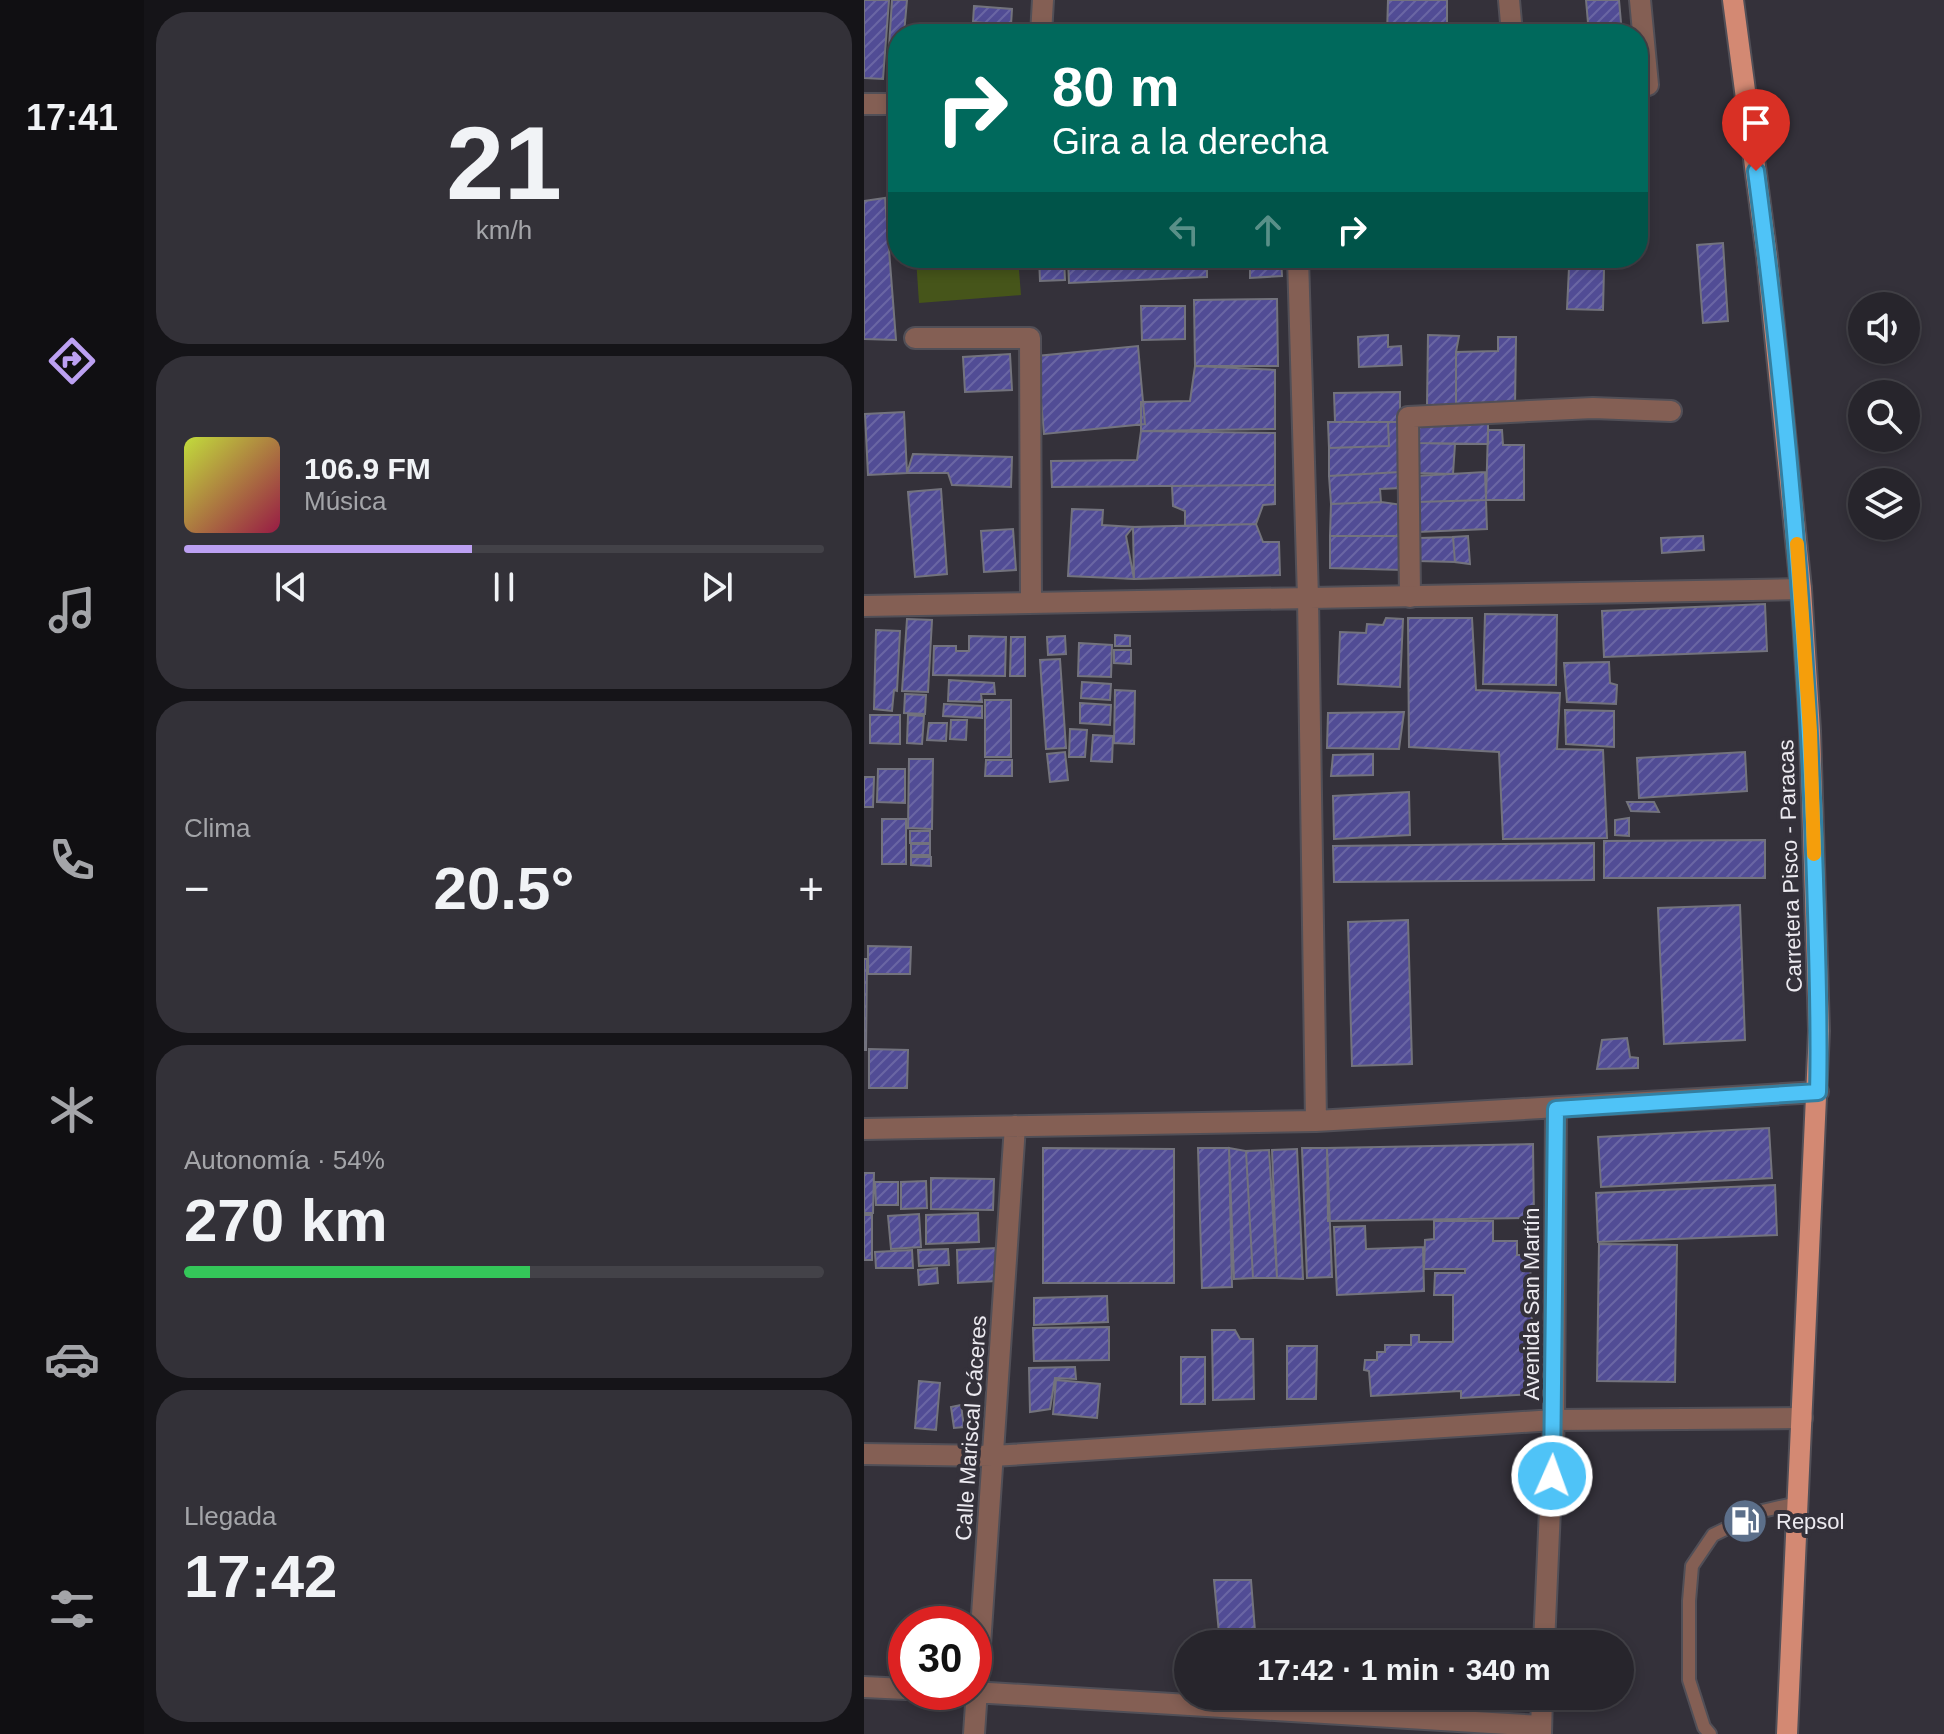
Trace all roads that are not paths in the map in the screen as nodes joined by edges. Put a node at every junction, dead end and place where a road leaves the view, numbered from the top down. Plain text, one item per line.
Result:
1 (1043, 0) edge
2 (1509, 0) edge
3 (1640, 0) edge
4 (1733, 0) edge
5 (1042, 24) edge
6 (1511, 24) edge
7 (1642, 24) edge
8 (864, 104) edge
9 (888, 104) edge
10 (1298, 268) edge
11 (915, 338) dead end
12 (1671, 411) dead end
13 (1801, 589) junction
14 (1410, 597) junction
15 (1308, 598) junction
16 (1031, 603) junction
17 (864, 606) edge
18 (1818, 1092) junction
19 (1556, 1109) junction
20 (1316, 1121) junction
21 (1015, 1126) junction
22 (864, 1129) edge
23 (1802, 1418) junction
24 (1554, 1420) junction
25 (864, 1454) edge
26 (993, 1456) junction
27 (1798, 1503) junction
28 (982, 1606) edge
29 (1545, 1630) edge
30 (864, 1687) edge
31 (888, 1688) edge
32 (992, 1693) edge
33 (975, 1710) edge
34 (1542, 1710) edge
35 (1541, 1730) edge
36 (974, 1734) edge
37 (1710, 1734) edge
38 (1787, 1734) edge

1 - 5 street
2 - 6 street
3 - 7 street
4 - 13 main road, Carretera Pisco - Paracas
8 - 9 street
10 - 15 street
11 - 16 street
12 - 14 street
13 - 14 street
13 - 18 main road, Carretera Pisco - Paracas
14 - 15 street
15 - 16 street
15 - 20 street
16 - 17 street
18 - 19 street
18 - 23 main road, Carretera Pisco - Paracas
19 - 20 street
19 - 24 street, Avenida San Martín
20 - 21 street
21 - 22 street
21 - 26 street, Calle Mariscal Cáceres
23 - 24 street
23 - 27 main road, Carretera Pisco - Paracas
24 - 26 street
24 - 29 street, Avenida San Martín
25 - 26 street
26 - 28 street, Calle Mariscal Cáceres
27 - 37 lane
27 - 38 main road, Carretera Pisco - Paracas
30 - 31 street
32 - 35 street
33 - 36 street, Calle Mariscal Cáceres
34 - 35 street

